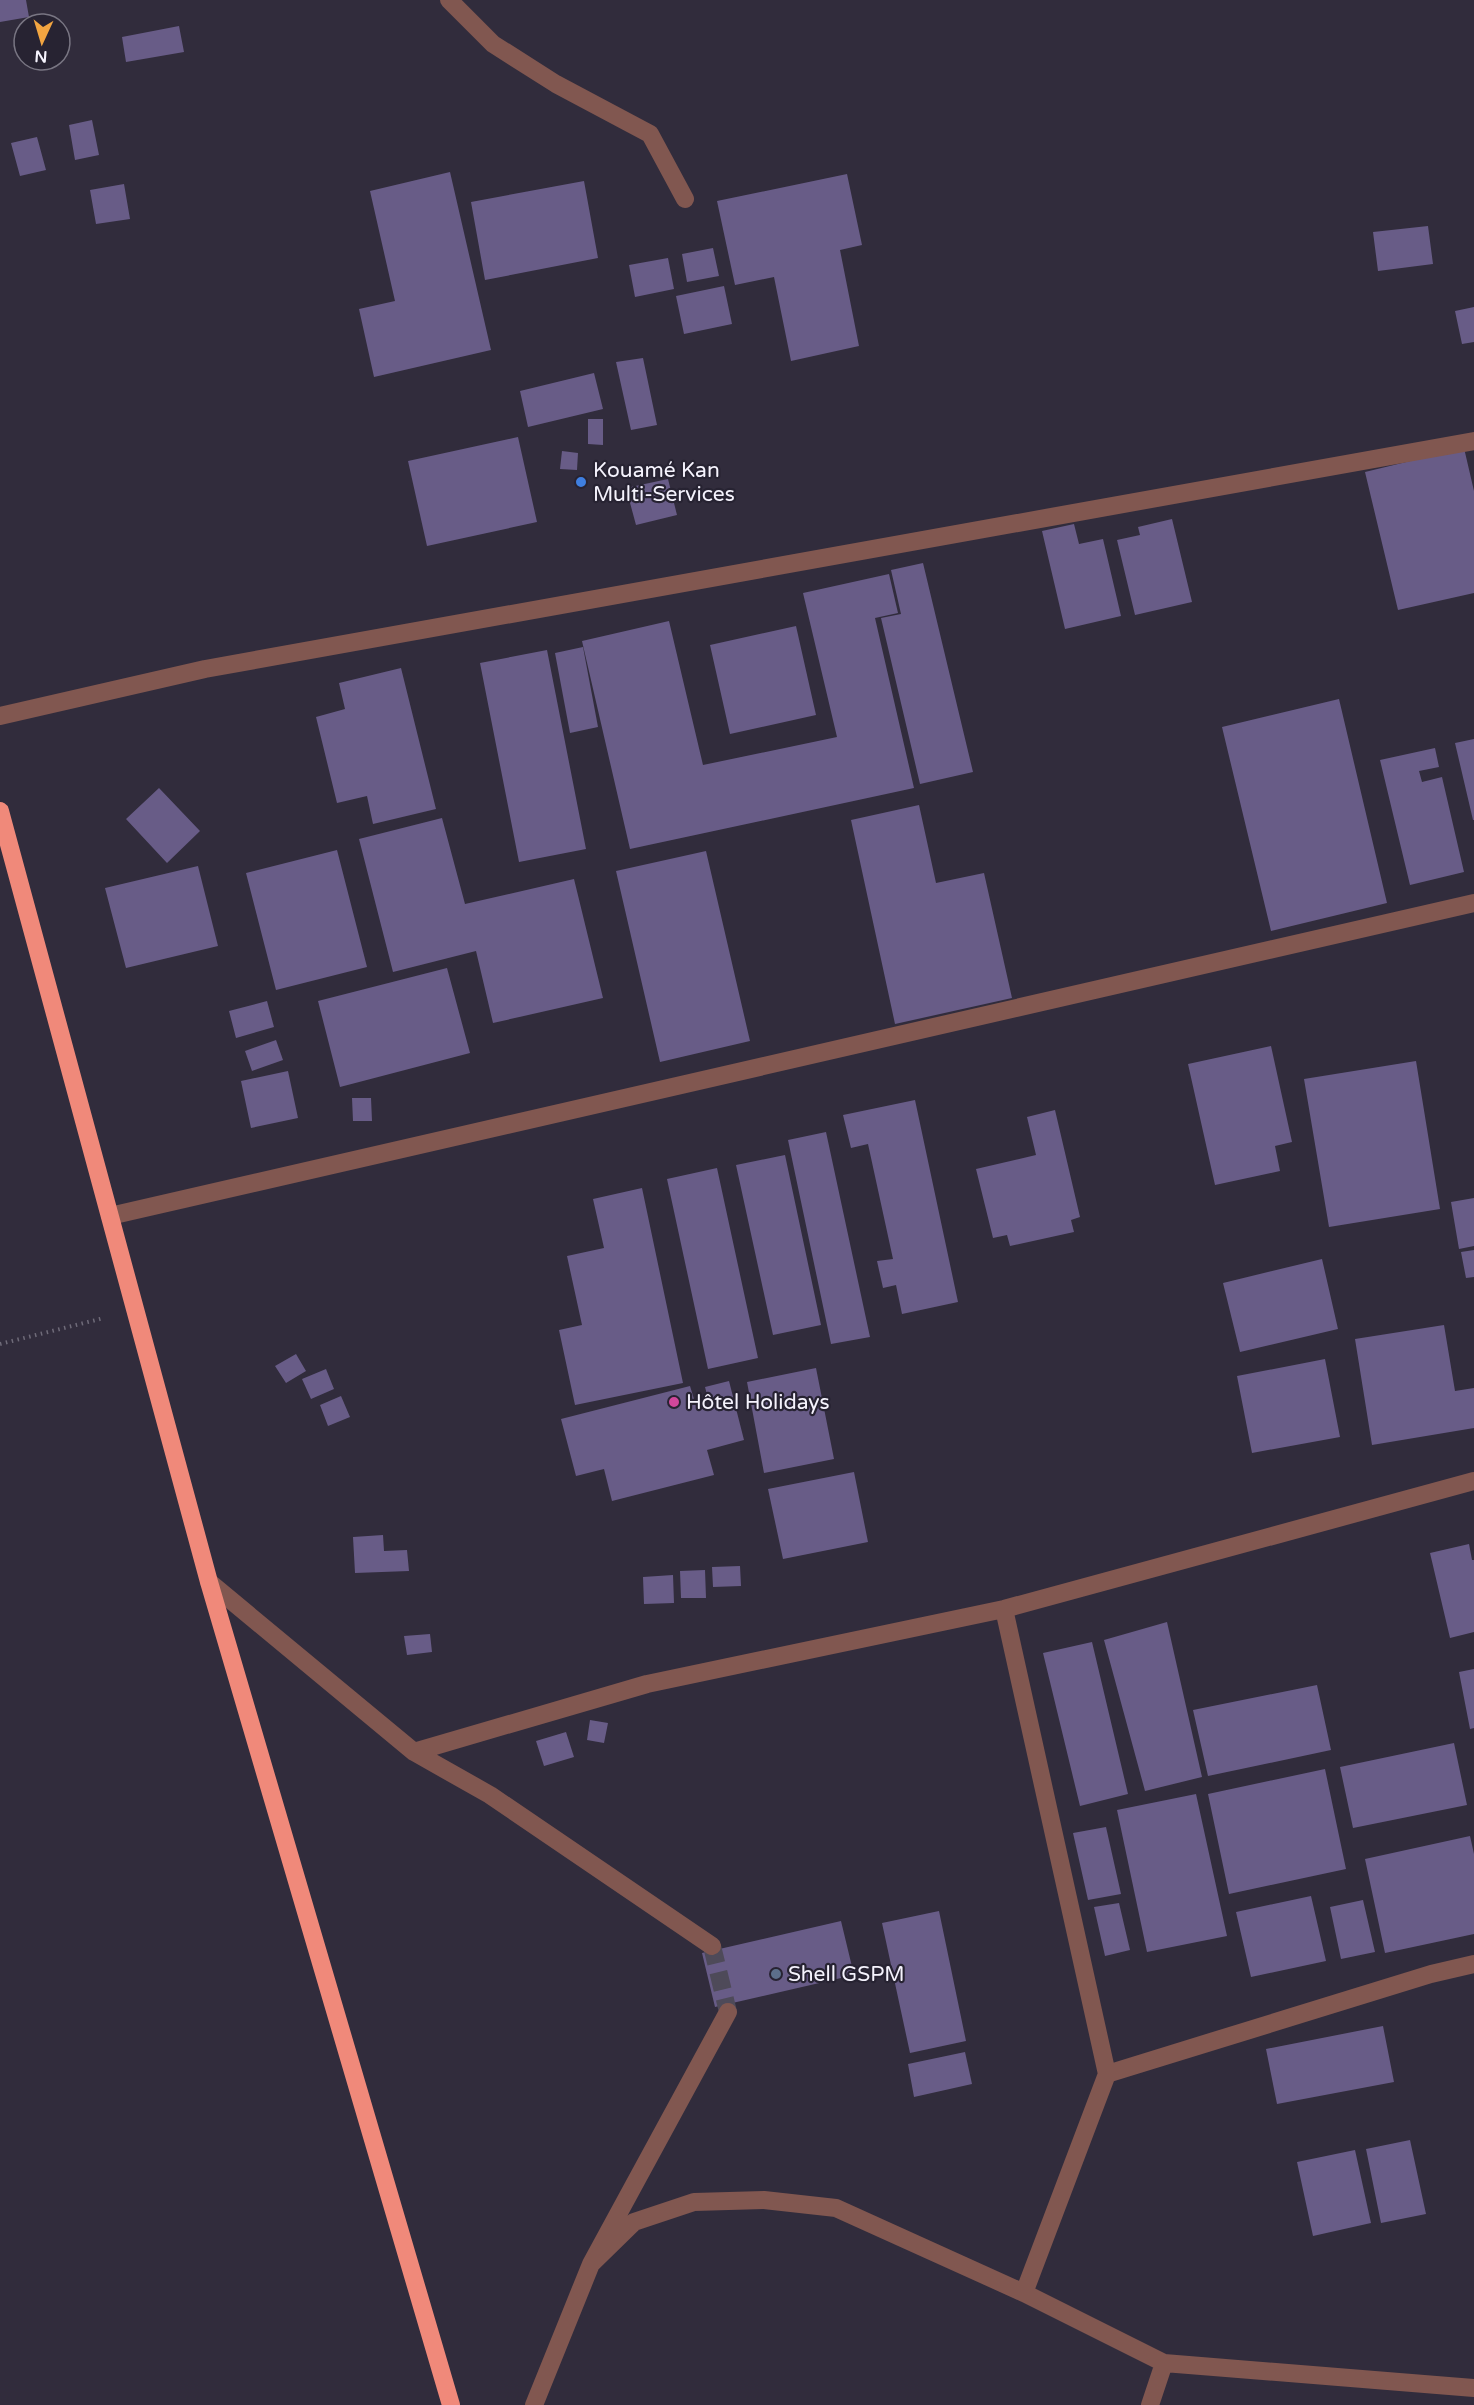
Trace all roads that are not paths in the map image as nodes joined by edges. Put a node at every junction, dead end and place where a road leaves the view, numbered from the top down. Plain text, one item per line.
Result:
1 (449, 0) edge
2 (685, 199) dead end
3 (1474, 441) edge
4 (0, 716) edge
5 (0, 812) edge
6 (1474, 903) edge
7 (110, 1216) junction
8 (1474, 1481) edge
9 (209, 1582) junction
10 (1004, 1609) junction
11 (414, 1752) junction
12 (712, 1946) tunnel mouth
13 (1474, 1964) edge
14 (728, 2012) tunnel mouth
15 (1107, 2074) junction
16 (591, 2264) junction
17 (1024, 2293) junction
18 (1164, 2363) junction
19 (1474, 2388) edge
20 (452, 2405) edge
21 (534, 2405) edge
22 (1150, 2405) edge

1 - 2 street
3 - 4 street
5 - 7 highway
6 - 7 street
7 - 9 highway
8 - 10 street
9 - 11 street
9 - 20 highway
10 - 11 street
10 - 15 street
11 - 12 street
13 - 15 street
14 - 16 street
15 - 17 street
16 - 17 street
16 - 21 street
17 - 18 street
18 - 19 street
18 - 22 street

